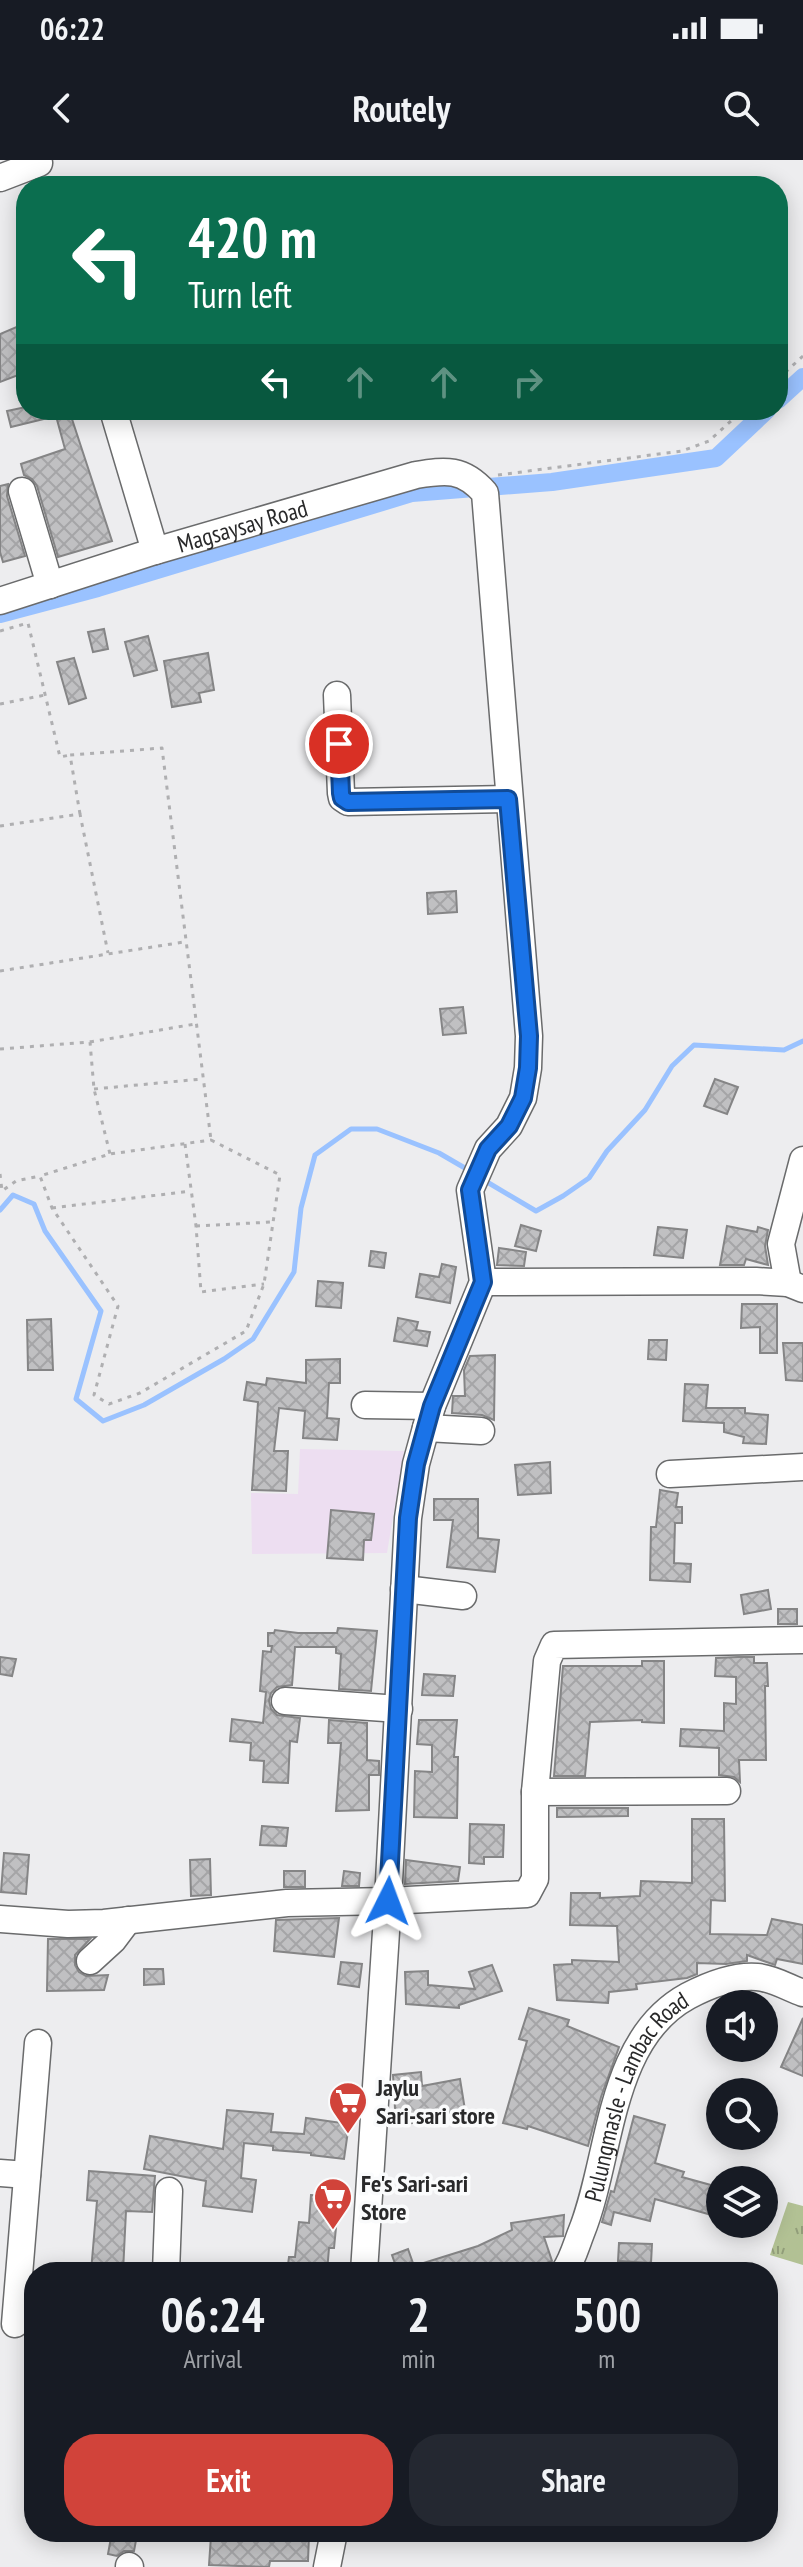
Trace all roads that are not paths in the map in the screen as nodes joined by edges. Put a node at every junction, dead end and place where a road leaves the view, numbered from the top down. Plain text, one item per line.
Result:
1 (41, 170) edge
2 (0, 178) edge
3 (116, 420) edge
4 (22, 491) dead end
5 (155, 551) junction
6 (50, 585) junction
7 (0, 601) edge
8 (337, 695) dead end
9 (508, 799) junction
10 (803, 1160) edge
11 (483, 1282) junction
12 (796, 1286) edge
13 (365, 1405) dead end
14 (429, 1417) junction
15 (481, 1431) dead end
16 (803, 1467) edge
17 (670, 1474) dead end
18 (404, 1589) junction
19 (463, 1596) dead end
20 (803, 1640) edge
21 (285, 1701) dead end
22 (399, 1709) junction
23 (727, 1791) dead end
24 (535, 1792) junction
25 (388, 1901) junction
26 (0, 1919) edge
27 (128, 1920) junction
28 (90, 1961) dead end
29 (803, 1993) edge
30 (38, 2043) dead end
31 (0, 2173) edge
32 (27, 2175) junction
33 (169, 2191) dead end
34 (166, 2262) edge
35 (365, 2262) edge
36 (568, 2262) edge
37 (16, 2324) edge
38 (332, 2542) edge
39 (327, 2567) edge

1 - 2 street
3 - 5 street, Magsaysay Road
4 - 6 street
5 - 6 street
5 - 9 street, Magsaysay Road
6 - 7 street
8 - 9 street
9 - 11 street
10 - 12 street
11 - 12 street
11 - 14 street
13 - 14 street
14 - 15 street
14 - 18 street
16 - 17 street
18 - 19 street
18 - 22 street
20 - 24 street
21 - 22 street
22 - 25 street
23 - 24 street
24 - 25 street
25 - 27 street
25 - 35 street
26 - 27 street
27 - 28 street
29 - 36 street, Pulungmasle - Lambac Road
30 - 32 street
31 - 32 street
32 - 37 street
33 - 34 street
38 - 39 street

